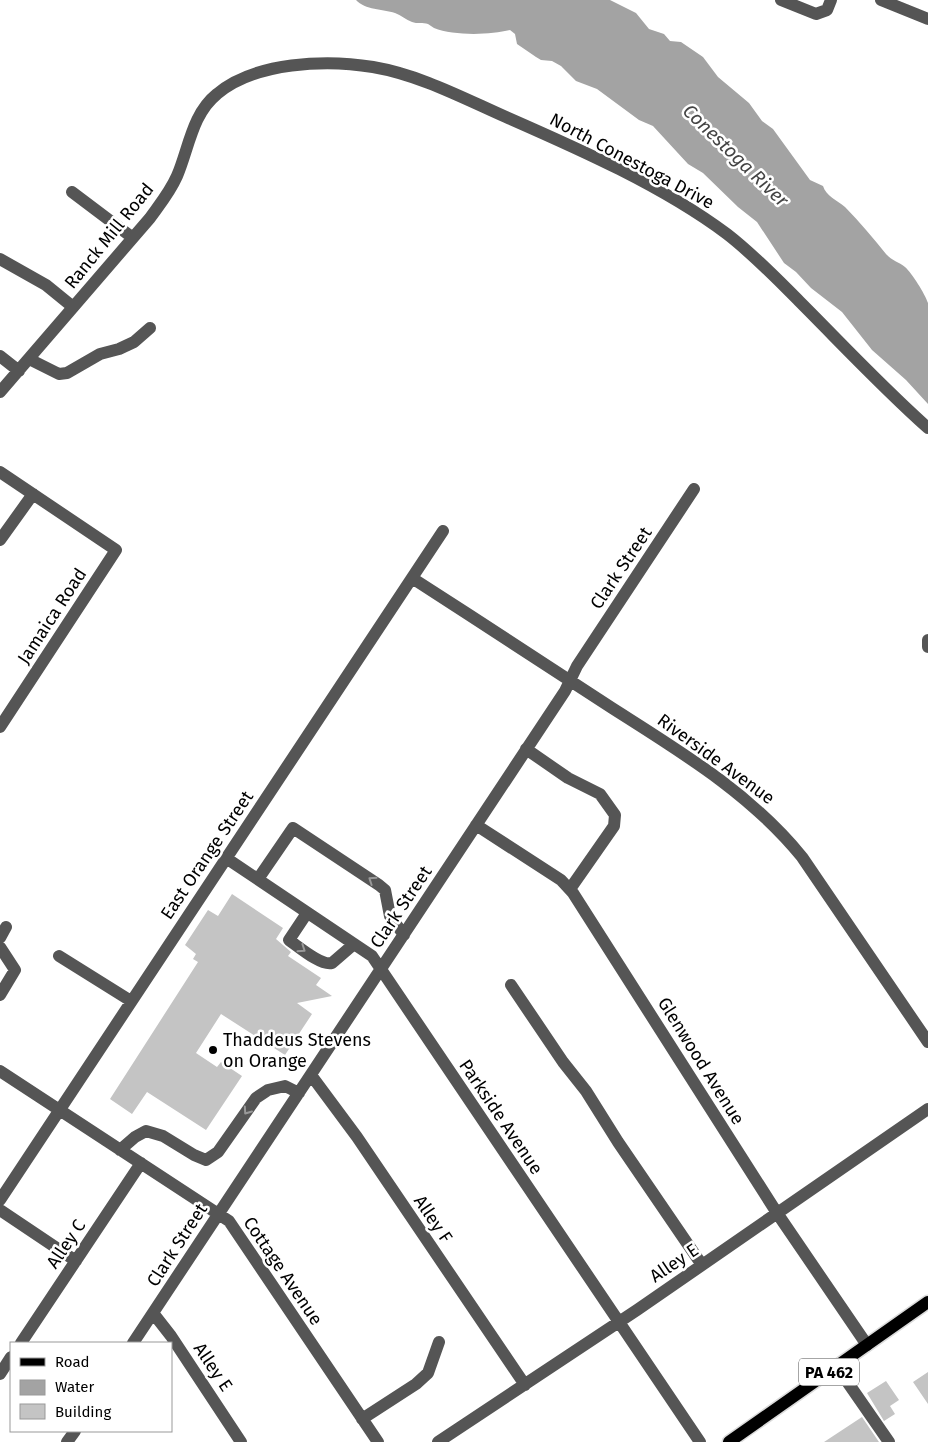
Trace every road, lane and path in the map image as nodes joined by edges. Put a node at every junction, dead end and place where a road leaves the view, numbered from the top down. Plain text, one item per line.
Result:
1 (781, 0) edge
2 (831, 0) edge
3 (886, 1) edge
4 (928, 19) edge
5 (279, 68) joint
6 (72, 192) dead end
7 (133, 238) junction
8 (0, 259) edge
9 (74, 307) junction
10 (150, 328) dead end
11 (0, 356) edge
12 (29, 359) junction
13 (19, 371) junction
14 (0, 392) edge
15 (928, 428) edge
16 (0, 472) edge
17 (694, 489) dead end
18 (33, 494) junction
19 (444, 530) dead end
20 (0, 540) edge
21 (412, 578) junction
22 (928, 640) edge
23 (928, 647) edge
24 (570, 680) junction
25 (0, 727) edge
26 (526, 749) junction
27 (476, 825) junction
28 (226, 858) junction
29 (258, 880) junction
30 (570, 889) junction
31 (308, 913) junction
32 (404, 934) junction
33 (354, 944) junction
34 (0, 947) edge
35 (60, 956) dead end
36 (380, 969) junction
37 (511, 985) dead end
38 (0, 996) edge
39 (130, 1001) junction
40 (928, 1042) edge
41 (0, 1071) edge
42 (311, 1075) junction
43 (299, 1092) junction
44 (928, 1109) edge
45 (59, 1110) junction
46 (120, 1150) junction
47 (141, 1164) junction
48 (0, 1200) edge
49 (0, 1210) edge
50 (777, 1213) junction
51 (218, 1214) junction
52 (76, 1261) junction
53 (702, 1265) junction
54 (928, 1302) edge
55 (153, 1313) junction
56 (618, 1321) junction
57 (22, 1342) edge
58 (134, 1342) edge
59 (439, 1342) dead end
60 (867, 1346) junction
61 (10, 1359) edge
62 (837, 1367) junction
63 (0, 1374) edge
64 (525, 1385) junction
65 (362, 1419) junction
66 (241, 1442) edge
67 (378, 1442) edge
68 (438, 1442) edge
69 (700, 1442) edge
70 (730, 1442) edge
71 (889, 1442) edge

1 - 2 street
3 - 4 street
5 - 7 street, Ranck Mill Road
5 - 15 street, North Conestoga Drive
6 - 7 street
7 - 9 street, Ranck Mill Road
8 - 9 street
9 - 12 street, Ranck Mill Road
10 - 12 street
11 - 13 street
12 - 13 street, Ranck Mill Road
13 - 14 street, Ranck Mill Road
16 - 18 street
17 - 24 street, Clark Street
18 - 20 street
18 - 25 street, Jamaica Road
19 - 21 street, East Orange Street
21 - 24 street, Riverside Avenue
21 - 28 street, East Orange Street
22 - 23 street
24 - 26 street, Clark Street
24 - 40 street, Riverside Avenue
26 - 27 street, Clark Street
26 - 30 street
27 - 30 street, Glenwood Avenue
27 - 32 street, Clark Street
28 - 29 street, Parkside Avenue
28 - 39 street, East Orange Street
29 - 31 street, Parkside Avenue
32 -> 29 street
30 - 50 street, Glenwood Avenue
31 - 33 street, Parkside Avenue
31 -> 33 street
32 - 36 street, Clark Street
33 - 36 street, Parkside Avenue
34 - 38 street
35 - 39 street
36 - 42 street, Clark Street
36 - 56 street, Parkside Avenue
37 - 53 street
39 - 45 street, East Orange Street
41 - 45 street, Cottage Avenue
42 - 43 street, Clark Street
42 - 64 street, Alley F
43 -> 46 street
43 - 51 street, Clark Street
44 - 50 street, Alley E
45 - 46 street, Cottage Avenue
45 - 48 street, East Orange Street
46 - 47 street, Cottage Avenue
47 - 51 street, Cottage Avenue
47 - 52 street, Alley C
49 - 52 street
50 - 53 street, Alley E
50 - 60 street, Glenwood Avenue
51 - 55 street, Clark Street
51 - 65 street, Cottage Avenue
52 - 57 street, Alley C
53 - 56 street, Alley E
54 - 60 main road, PA 462
55 - 58 street, Clark Street
55 - 66 street, Alley E
56 - 64 street, Alley E
56 - 69 street, Parkside Avenue
59 - 65 street
60 - 62 main road, PA 462
61 - 63 street
62 - 70 main road, PA 462
62 - 71 street
64 - 68 street, Alley E
65 - 67 street, Cottage Avenue

